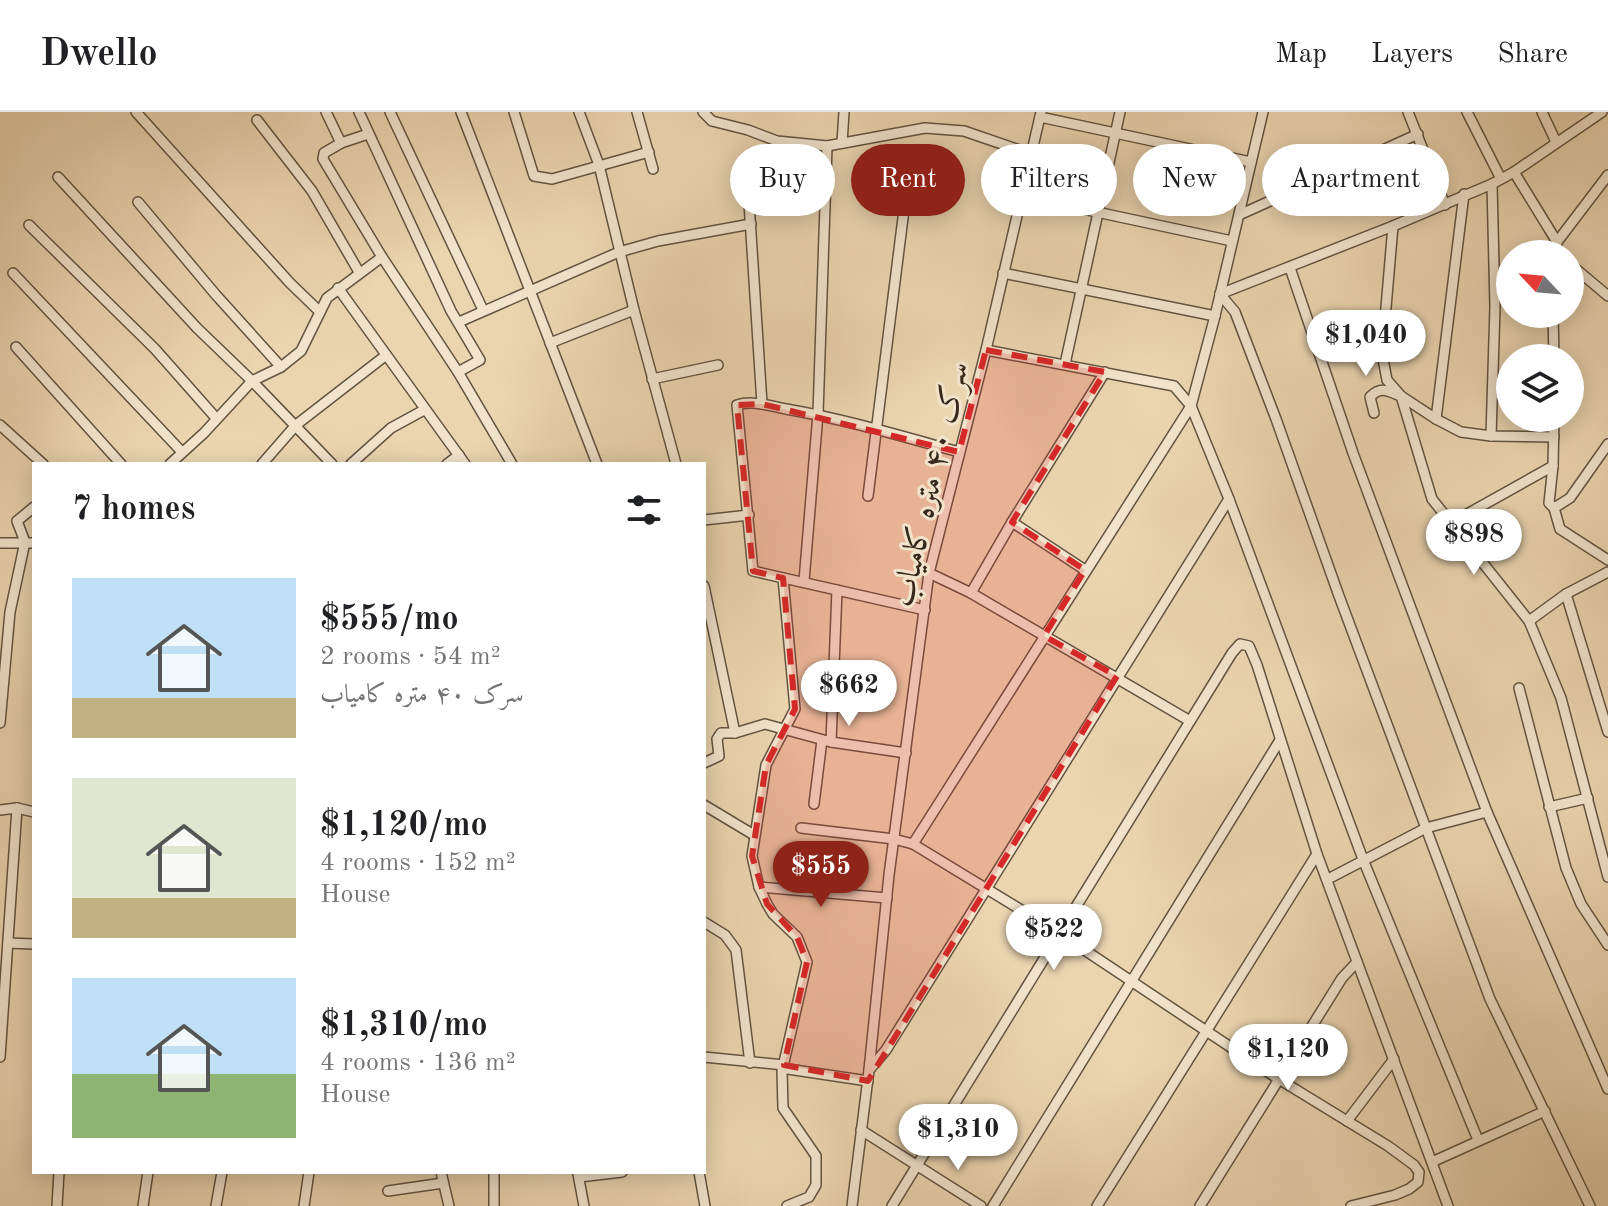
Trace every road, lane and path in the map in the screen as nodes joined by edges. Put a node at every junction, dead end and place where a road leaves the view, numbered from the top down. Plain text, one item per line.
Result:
1 (136, 112) edge
2 (326, 112) edge
3 (359, 112) edge
4 (390, 112) edge
5 (461, 112) edge
6 (514, 112) edge
7 (579, 112) edge
8 (637, 112) edge
9 (703, 112) edge
10 (844, 112) edge
11 (1120, 112) edge
12 (1263, 112) edge
13 (1408, 112) edge
14 (1467, 112) edge
15 (1542, 112) edge
16 (1602, 112) edge
17 (1041, 114) edge
18 (257, 120) dead end
19 (1115, 133) junction
20 (368, 134) junction
21 (1418, 134) junction
22 (1556, 142) junction
23 (341, 143) junction
24 (842, 143) junction
25 (807, 144) edge
26 (835, 144) edge
27 (1002, 144) edge
28 (1034, 144) edge
29 (1112, 144) edge
30 (1422, 144) edge
31 (649, 152) junction
32 (1251, 162) junction
33 (599, 165) junction
34 (653, 169) dead end
35 (1514, 172) junction
36 (1608, 175) edge
37 (58, 177) dead end
38 (1500, 177) junction
39 (1246, 184) edge
40 (1492, 184) junction
41 (1464, 194) junction
42 (138, 202) dead end
43 (1449, 203) edge
44 (1246, 212) edge
45 (750, 216) edge
46 (825, 216) edge
47 (903, 216) edge
48 (1017, 216) edge
49 (1096, 216) edge
50 (1116, 216) edge
51 (1239, 216) edge
52 (1418, 216) edge
53 (751, 224) junction
54 (29, 225) dead end
55 (1393, 226) junction
56 (1551, 240) edge
57 (1564, 240) edge
58 (1232, 241) junction
59 (619, 252) junction
60 (382, 257) junction
61 (1290, 268) junction
62 (359, 272) junction
63 (13, 273) dead end
64 (1003, 273) junction
65 (1584, 276) edge
66 (338, 288) junction
67 (1081, 289) junction
68 (529, 291) junction
69 (1220, 294) junction
70 (1608, 296) edge
71 (483, 310) junction
72 (634, 310) junction
73 (319, 311) junction
74 (1215, 316) junction
75 (459, 322) junction
76 (550, 343) junction
77 (16, 347) dead end
78 (986, 350) junction
79 (385, 356) junction
80 (1065, 364) junction
81 (718, 365) dead end
82 (281, 367) junction
83 (458, 372) junction
84 (1105, 372) junction
85 (652, 379) junction
86 (252, 381) junction
87 (1401, 396) junction
88 (762, 404) junction
89 (1191, 406) junction
90 (424, 410) junction
91 (1374, 413) dead end
92 (818, 414) junction
93 (216, 418) junction
94 (1436, 419) junction
95 (0, 425) edge
96 (296, 425) junction
97 (875, 429) junction
98 (1554, 432) edge
99 (1491, 436) junction
100 (1554, 437) junction
101 (1608, 444) edge
102 (182, 452) junction
103 (959, 452) junction
104 (462, 460) edge
105 (41, 462) edge
106 (119, 462) edge
107 (172, 462) edge
108 (264, 462) edge
109 (330, 462) edge
110 (353, 462) edge
111 (511, 462) edge
112 (596, 462) edge
113 (675, 462) edge
114 (1553, 466) junction
115 (868, 496) dead end
116 (1229, 499) junction
117 (1554, 508) junction
118 (32, 509) edge
119 (749, 515) junction
120 (706, 520) edge
121 (1012, 522) junction
122 (1451, 523) junction
123 (0, 543) edge
124 (30, 543) edge
125 (1608, 560) edge
126 (1085, 570) junction
127 (1608, 572) edge
128 (929, 573) junction
129 (783, 578) junction
130 (804, 581) junction
131 (837, 590) junction
132 (971, 593) junction
133 (1566, 594) junction
134 (706, 595) edge
135 (925, 610) junction
136 (1529, 621) junction
137 (1044, 636) junction
138 (1117, 676) junction
139 (1519, 688) dead end
140 (1190, 721) junction
141 (0, 723) edge
142 (786, 729) junction
143 (1608, 732) edge
144 (735, 733) junction
145 (1280, 740) junction
146 (826, 741) junction
147 (906, 753) junction
148 (706, 762) edge
149 (1588, 798) junction
150 (814, 804) dead end
151 (706, 806) edge
152 (1549, 807) junction
153 (17, 808) junction
154 (0, 810) edge
155 (32, 812) edge
156 (1487, 812) junction
157 (801, 828) dead end
158 (1426, 828) junction
159 (754, 835) junction
160 (894, 839) junction
161 (913, 844) junction
162 (1317, 854) junction
163 (1364, 862) junction
164 (1608, 877) edge
165 (1328, 879) junction
166 (759, 887) junction
167 (985, 888) junction
168 (887, 898) junction
169 (706, 923) edge
170 (1059, 933) junction
171 (8, 943) junction
172 (32, 944) edge
173 (1608, 945) edge
174 (1357, 962) junction
175 (1130, 981) junction
176 (1207, 1031) junction
177 (0, 1057) edge
178 (706, 1057) edge
179 (1394, 1059) junction
180 (750, 1063) junction
181 (784, 1065) junction
182 (868, 1076) junction
183 (1277, 1078) junction
184 (1608, 1089) edge
185 (1545, 1111) junction
186 (1347, 1121) junction
187 (861, 1130) junction
188 (1478, 1140) junction
189 (1432, 1162) junction
190 (917, 1165) junction
191 (59, 1174) edge
192 (148, 1174) edge
193 (222, 1174) edge
194 (309, 1174) edge
195 (441, 1174) edge
196 (494, 1174) edge
197 (699, 1174) edge
198 (579, 1175) edge
199 (1418, 1182) junction
200 (1439, 1182) junction
201 (443, 1183) junction
202 (388, 1191) dead end
203 (57, 1206) edge
204 (143, 1206) edge
205 (216, 1206) edge
206 (304, 1206) edge
207 (449, 1206) edge
208 (494, 1206) edge
209 (584, 1206) edge
210 (705, 1206) edge
211 (787, 1206) edge
212 (852, 1206) edge
213 (892, 1206) edge
214 (981, 1206) edge
215 (993, 1206) edge
216 (1097, 1206) edge
217 (1200, 1206) edge
218 (1351, 1206) edge
219 (1448, 1206) edge
220 (1590, 1206) edge

1 - 73 street
2 - 23 street
3 - 20 street
4 - 71 street
5 - 68 street
6 - 33 street
7 - 33 street
8 - 31 street
9 - 25 street
10 - 24 street
11 - 19 street
12 - 32 street
13 - 21 street
14 - 38 street
15 - 22 street
16 - 22 street
17 - 19 street
17 - 28 street, سرک ۴۰ متره کامیاب
18 - 62 street
19 - 29 street
19 - 32 street
20 - 23 street
20 - 75 street
21 - 30 street
21 - 44 street
22 - 35 street
23 - 60 street
24 - 26 street
24 - 27 street
31 - 33 street
31 - 34 street
32 - 39 street
33 - 59 street
35 - 38 street
35 - 56 street
36 - 57 street
37 - 86 street
38 - 40 street
40 - 41 street
40 - 99 street
41 - 43 street
41 - 94 street
42 - 82 street
45 - 53 street
46 - 92 street
47 - 97 street
48 - 64 street, سرک ۴۰ متره کامیاب
49 - 67 street
50 - 58 street
51 - 58 street
52 - 55 street
53 - 59 street
53 - 88 street
54 - 93 street
55 - 61 street
55 - 87 street
58 - 69 street
59 - 68 street
59 - 72 street
60 - 62 street
60 - 83 street
61 - 69 street
61 - 156 street
62 - 66 street
63 - 102 street
64 - 67 street
64 - 78 street, سرک ۴۰ متره کامیاب
65 - 70 street
66 - 73 street
66 - 79 street
67 - 74 street
67 - 80 street
68 - 71 street
68 - 76 street
69 - 74 street
69 - 158 street
71 - 75 street
72 - 76 street
72 - 85 street
73 - 82 street
74 - 89 street
75 - 83 street
76 - 112 street
77 - 106 street
78 - 80 street
78 - 103 street, سرک ۴۰ متره کامیاب
79 - 90 street
79 - 96 street
80 - 84 street
81 - 85 street
82 - 86 street
83 - 111 street
84 - 89 street
84 - 121 street
85 - 113 street
86 - 93 street
86 - 96 street
87 - 91 street
87 - 94 street
87 - 122 street
88 - 92 street
88 - 119 street
89 - 116 street
89 - 126 street
90 - 104 street
90 - 110 street
92 - 97 street
92 - 130 street
93 - 102 street
94 - 99 street
95 - 105 street
96 - 108 street
96 - 109 street
97 - 103 street
97 - 115 street
98 - 100 street
99 - 100 street
100 - 114 street
101 - 117 street
102 - 107 street
103 - 128 street, سرک ۴۰ متره کامیاب
114 - 117 street
114 - 122 street
116 - 138 street
116 - 163 street
117 - 125 street
118 - 124 street
119 - 120 street
119 - 129 street
121 - 126 street
121 - 132 street
122 - 136 street
123 - 124 street
124 - 141 street
126 - 137 street
127 - 133 street
128 - 132 street
128 - 135 street, سرک ۴۰ متره کامیاب
129 - 130 street
129 - 142 street
130 - 131 street
131 - 135 street
131 - 146 street
132 - 137 street
133 - 136 street
133 - 143 street
134 - 144 street
135 - 147 street, سرک ۴۰ متره کامیاب
136 - 149 street
137 - 138 street
137 - 161 street
138 - 140 street
138 - 167 street
139 - 152 street
140 - 145 street
140 - 170 street
142 - 144 street
142 - 146 street
142 - 159 street
144 - 148 street
145 - 162 street
145 - 175 street
146 - 147 street
146 - 150 street
147 - 160 street, سرک ۴۰ متره کامیاب
149 - 152 street
149 - 164 street
151 - 159 street
152 - 173 street
153 - 154 street
153 - 155 street
153 - 171 street
156 - 158 street
156 - 184 street
157 - 160 street
158 - 163 street
158 - 185 street
159 - 166 street
160 - 161 street
160 - 168 street, سرک ۴۰ متره کامیاب
161 - 167 street
162 - 165 street
162 - 176 street
163 - 165 street
163 - 188 street
165 - 174 street
166 - 168 street
166 - 181 street
167 - 170 street
167 - 182 street
168 - 182 street, سرک ۴۰ متره کامیاب
169 - 180 street
170 - 175 street
170 - 190 street
171 - 172 street
171 - 177 street
174 - 179 street
174 - 183 street
175 - 176 street
175 - 215 street
176 - 183 street
176 - 216 street
178 - 180 street
179 - 186 street
179 - 189 street
180 - 181 street
181 - 182 street
181 - 211 street
182 - 187 street, سرک ۴۰ متره کامیاب
183 - 186 street
183 - 217 street
185 - 188 street
185 - 220 street
186 - 199 street
187 - 190 street
187 - 212 street, سرک ۴۰ متره کامیاب
188 - 189 street
189 - 200 street
190 - 213 street
190 - 214 street
191 - 203 street
192 - 204 street
193 - 205 street
194 - 206 street
195 - 201 street
196 - 208 street
197 - 210 street
198 - 209 street
199 - 200 street
199 - 218 street
200 - 219 street
201 - 202 street
201 - 207 street

